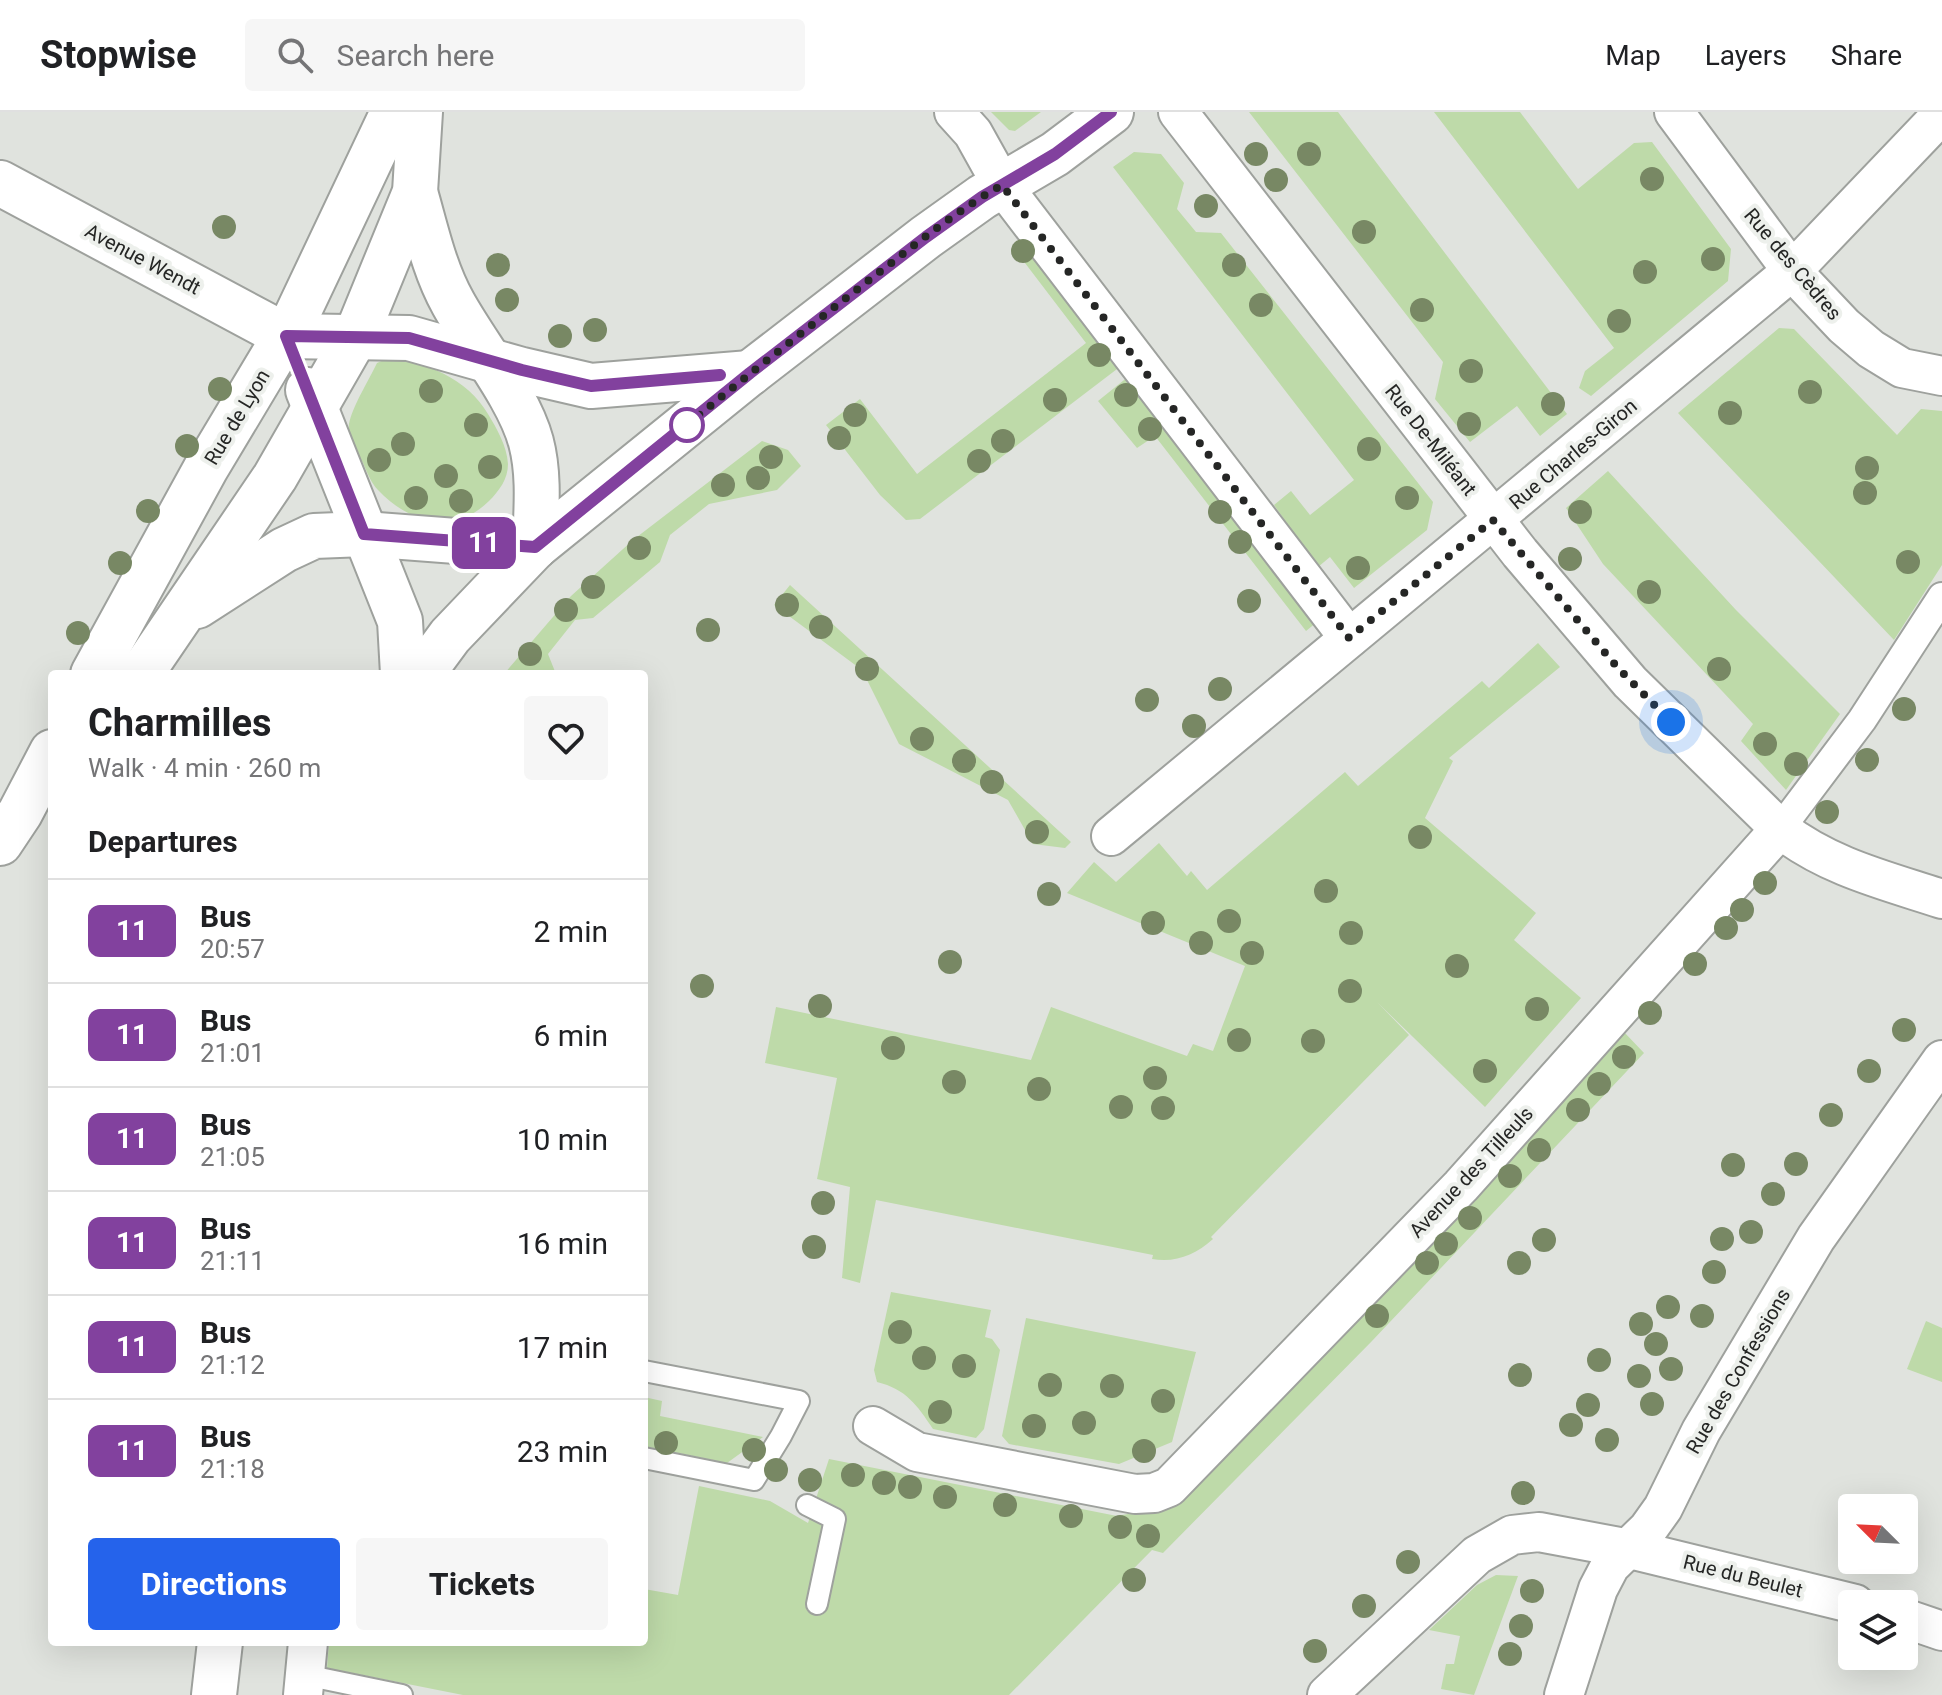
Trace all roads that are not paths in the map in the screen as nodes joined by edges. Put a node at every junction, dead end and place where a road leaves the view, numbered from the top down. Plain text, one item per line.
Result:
1 (393, 112) edge
2 (420, 112) edge
3 (954, 112) edge
4 (1111, 112) edge
5 (1178, 112) edge
6 (1674, 112) edge
7 (1942, 114) edge
8 (0, 183) edge
9 (1002, 185) junction
10 (415, 192) junction
11 (1792, 271) junction
12 (286, 336) junction
13 (356, 336) junction
14 (486, 359) junction
15 (750, 373) junction
16 (1942, 376) edge
17 (315, 407) junction
18 (533, 452) junction
19 (1493, 520) junction
20 (364, 534) junction
21 (463, 541) junction
22 (535, 547) junction
23 (1942, 597) edge
24 (179, 617) junction
25 (1349, 638) junction
26 (95, 670) edge
27 (144, 670) edge
28 (403, 670) edge
29 (425, 670) edge
30 (48, 759) edge
31 (48, 785) edge
32 (10, 828) edge
33 (1780, 829) junction
34 (1111, 836) dead end
35 (1942, 899) edge
36 (1942, 1060) edge
37 (648, 1372) edge
38 (873, 1426) dead end
39 (648, 1459) edge
40 (807, 1505) dead end
41 (1630, 1549) junction
42 (1838, 1600) edge
43 (817, 1604) dead end
44 (1918, 1623) edge
45 (1942, 1631) edge
46 (220, 1646) edge
47 (305, 1671) edge
48 (214, 1695) edge
49 (402, 1695) edge
50 (1327, 1695) edge
51 (1564, 1695) edge

1 - 12 main road, Rue de Lyon
2 - 10 main road
3 - 9 street
4 - 9 main road
5 - 19 street, Rue De-Miléant
6 - 11 street, Rue des Cèdres
7 - 11 street, Rue Charles-Giron
8 - 12 main road, Avenue Wendt
9 - 15 main road
9 - 25 street
10 - 13 main road
10 - 14 main road
11 - 16 street, Rue des Cèdres
11 - 19 street, Rue Charles-Giron
12 - 13 main road
12 - 17 main road
12 - 26 main road, Rue de Lyon
13 - 14 main road
13 - 17 main road
14 - 15 main road
14 - 18 main road
15 - 22 main road
17 - 20 main road
17 - 24 main road
18 - 21 main road
18 - 22 main road
19 - 25 street, Rue Charles-Giron
19 - 33 street, Rue De-Miléant
20 - 21 main road
20 - 24 main road
20 - 28 main road
21 - 22 main road
22 - 29 main road
23 - 33 street, Avenue des Tilleuls
24 - 27 main road
25 - 34 street, Rue Charles-Giron
30 - 32 main road
31 - 32 main road
33 - 35 street, Rue De-Miléant
33 - 38 street, Avenue des Tilleuls
36 - 41 street, Rue des Confessions
37 - 39 lane
40 - 43 lane
41 - 42 street, Rue du Beulet
41 - 50 street, Rue du Beulet
41 - 51 street, Rue des Confessions
44 - 45 street
46 - 48 main road
47 - 49 lane

